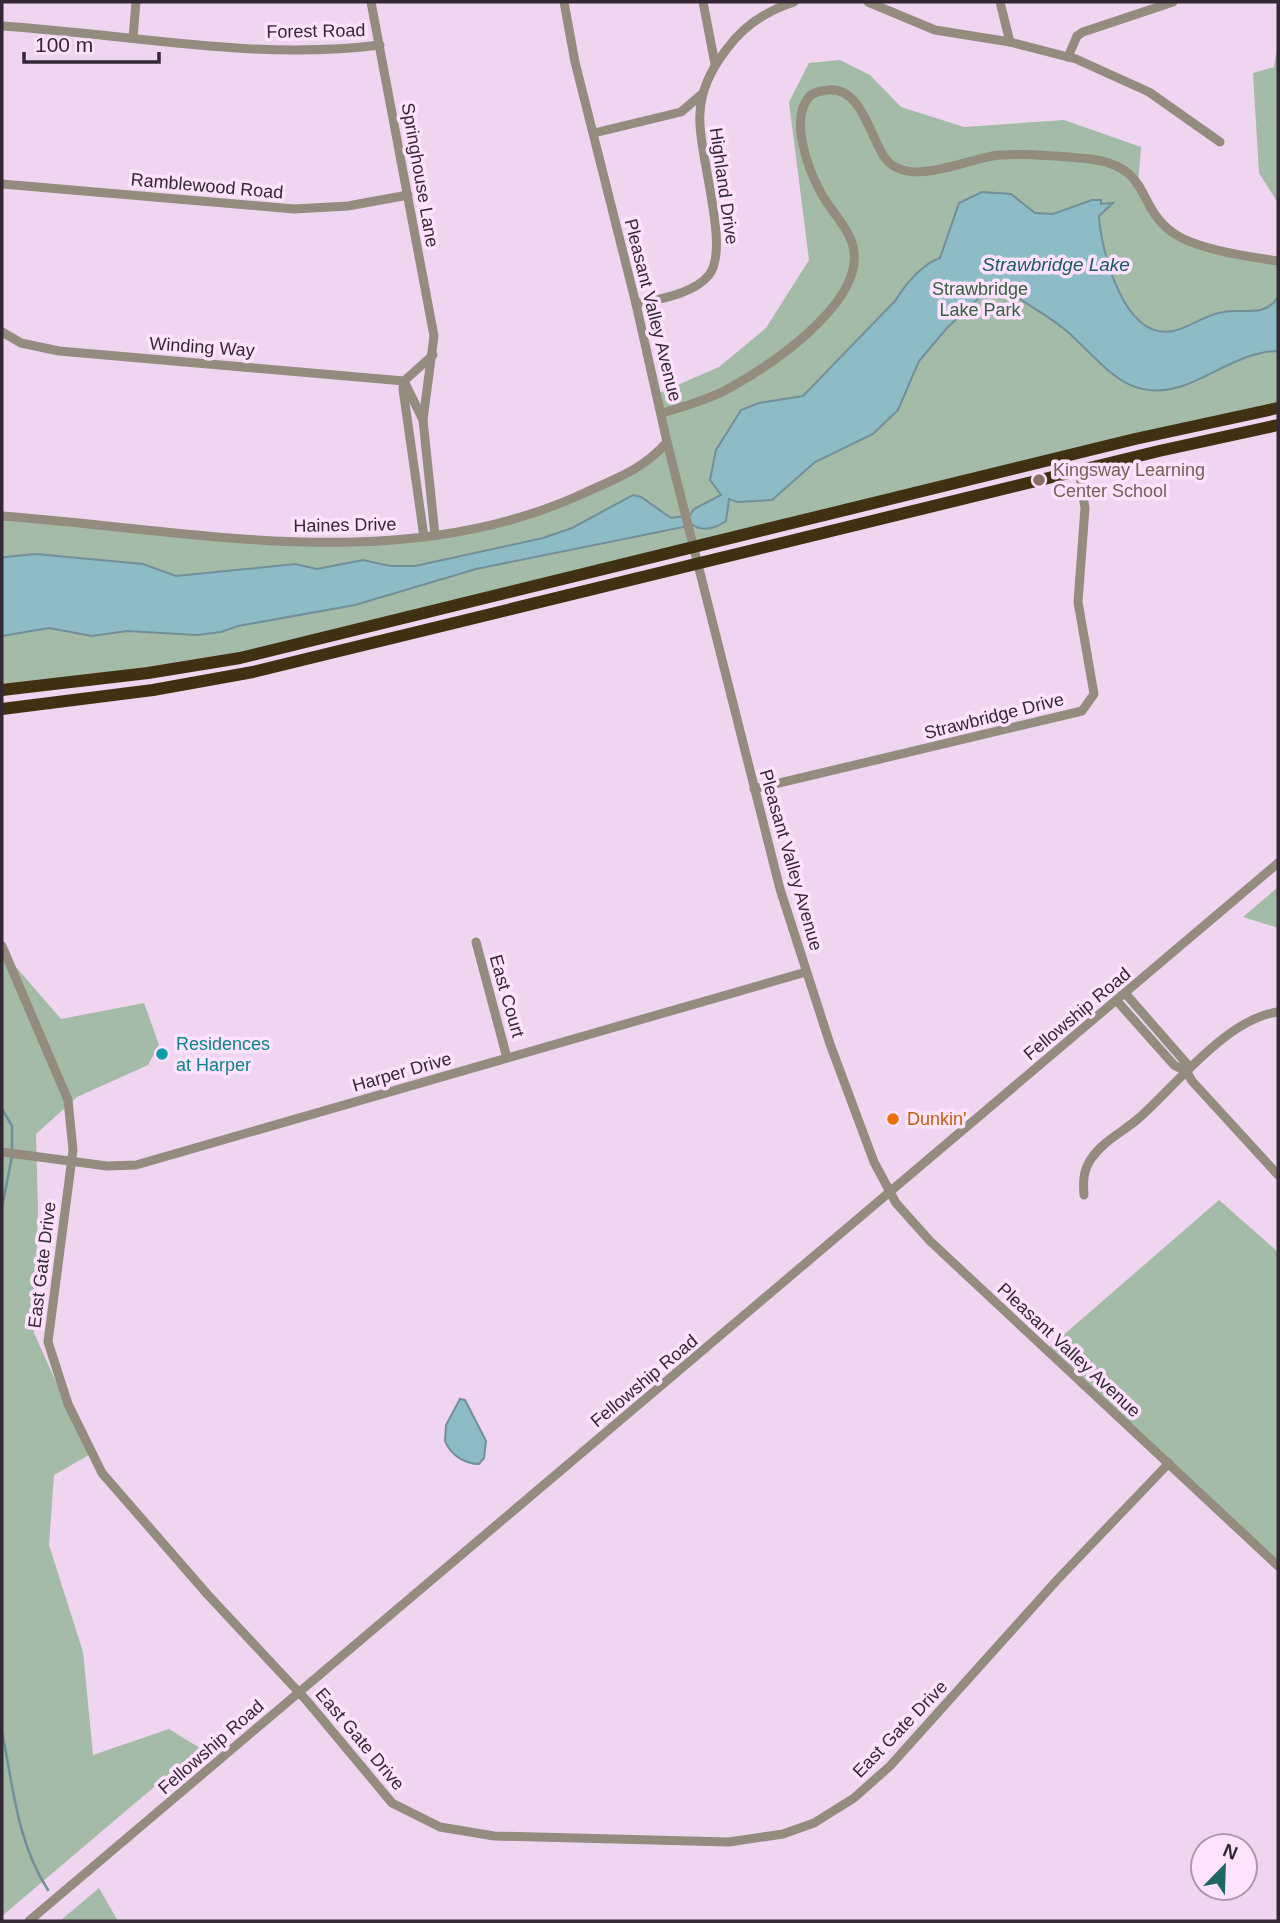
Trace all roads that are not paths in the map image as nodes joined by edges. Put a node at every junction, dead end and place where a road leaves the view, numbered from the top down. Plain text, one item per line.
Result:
1 (136, 2) edge
2 (371, 2) edge
3 (564, 2) edge
4 (703, 2) edge
5 (794, 2) edge
6 (867, 2) edge
7 (1000, 2) edge
8 (1173, 2) edge
9 (2, 26) edge
10 (132, 38) junction
11 (1010, 42) junction
12 (380, 45) junction
13 (1068, 57) junction
14 (715, 64) junction
15 (704, 93) junction
16 (594, 133) junction
17 (1220, 142) dead end
18 (2, 184) edge
19 (408, 195) junction
20 (1278, 261) edge
21 (636, 304) junction
22 (2, 332) edge
23 (433, 355) junction
24 (404, 381) junction
25 (1278, 408) edge
26 (662, 413) junction
27 (423, 420) junction
28 (1278, 425) edge
29 (667, 442) junction
30 (1079, 470) junction
31 (2, 516) edge
32 (435, 535) junction
33 (424, 537) junction
34 (693, 547) junction
35 (698, 564) junction
36 (2, 690) edge
37 (2, 709) edge
38 (754, 789) junction
39 (1278, 863) edge
40 (476, 942) dead end
41 (2, 946) edge
42 (806, 972) junction
43 (1125, 993) junction
44 (1117, 1001) junction
45 (1278, 1012) edge
46 (507, 1058) junction
47 (1187, 1072) junction
48 (2, 1152) edge
49 (72, 1161) junction
50 (1278, 1175) edge
51 (890, 1193) junction
52 (1084, 1195) dead end
53 (1169, 1463) junction
54 (1278, 1566) edge
55 (300, 1693) junction
56 (29, 1921) edge

1 - 10 street
2 - 12 street, Springhouse Lane
3 - 16 street, Pleasant Valley Avenue
4 - 14 street
5 - 14 street
6 - 11 street
7 - 11 street
8 - 13 street
9 - 10 street, Forest Road
10 - 12 street, Forest Road
11 - 13 street
12 - 19 street, Springhouse Lane
13 - 17 street
14 - 15 street, Highland Drive
15 - 16 street
15 - 21 street, Highland Drive
16 - 21 street, Pleasant Valley Avenue
18 - 19 street, Ramblewood Road
19 - 23 street, Springhouse Lane
20 - 26 street
21 - 26 street, Pleasant Valley Avenue
22 - 24 street, Winding Way
23 - 24 street
23 - 27 street, Springhouse Lane
24 - 27 street, Springhouse Lane
24 - 33 street
25 - 34 highway
26 - 29 street, Pleasant Valley Avenue
27 - 32 street, Springhouse Lane
28 - 30 highway
29 - 32 street, Haines Drive
29 - 34 street, Pleasant Valley Avenue
30 - 35 highway
30 - 38 street, Strawbridge Drive
31 - 33 street, Haines Drive
32 - 33 street, Haines Drive
34 - 35 street, Pleasant Valley Avenue
34 - 36 highway
35 - 37 highway
35 - 38 street, Pleasant Valley Avenue
38 - 42 street, Pleasant Valley Avenue
39 - 43 street, Fellowship Road
40 - 46 street, East Court
41 - 49 street, East Gate Drive
42 - 46 street, Harper Drive
42 - 51 street, Pleasant Valley Avenue
43 - 44 street, Fellowship Road
43 - 47 street
44 - 47 street
44 - 51 street, Fellowship Road
45 - 47 street
46 - 49 street, Harper Drive
47 - 50 street
47 - 52 street
48 - 49 street, Harper Drive
49 - 55 street, East Gate Drive
51 - 53 street, Pleasant Valley Avenue
51 - 55 street, Fellowship Road
53 - 54 street, Pleasant Valley Avenue
53 - 55 street, East Gate Drive
55 - 56 street, Fellowship Road

